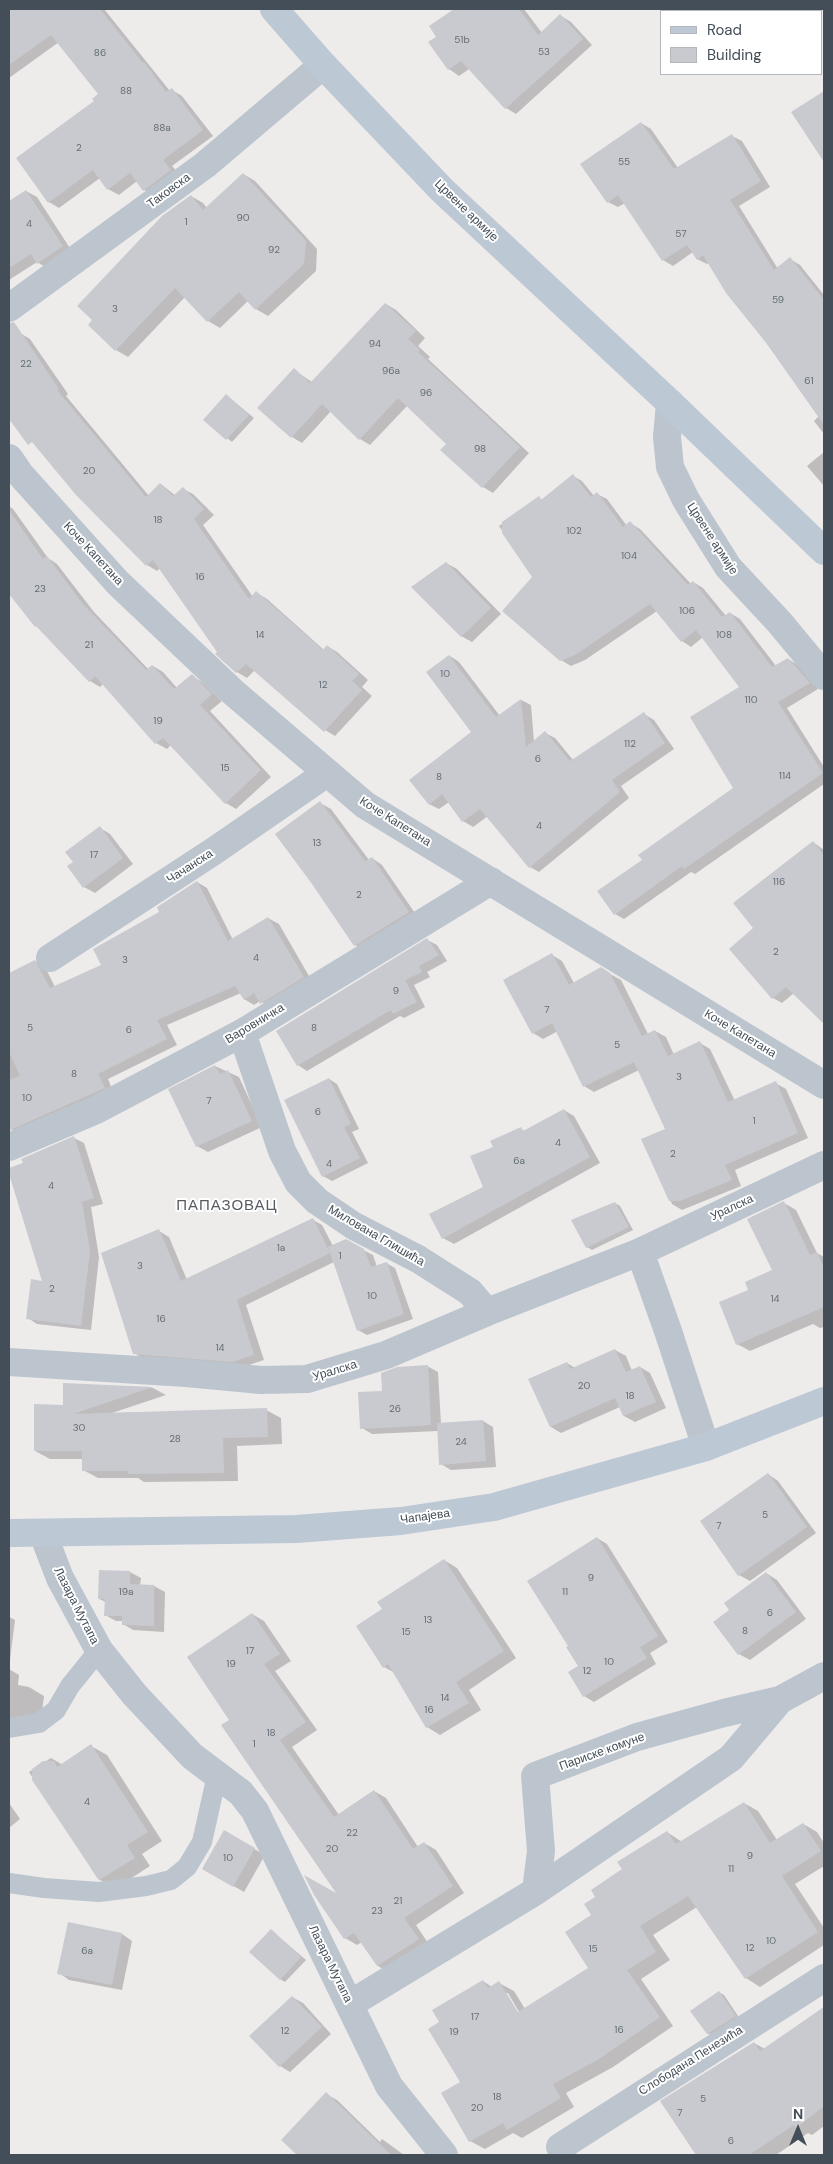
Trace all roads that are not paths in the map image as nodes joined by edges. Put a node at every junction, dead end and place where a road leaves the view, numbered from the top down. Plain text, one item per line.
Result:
1 (274, 9) edge
2 (323, 64) junction
3 (9, 308) edge
4 (670, 402) junction
5 (9, 458) edge
6 (824, 551) edge
7 (824, 676) edge
8 (327, 772) junction
9 (491, 881) junction
10 (50, 958) dead end
11 (242, 1033) junction
12 (824, 1085) edge
13 (9, 1147) edge
14 (824, 1165) edge
15 (640, 1252) junction
16 (487, 1312) junction
17 (9, 1362) edge
18 (824, 1402) edge
19 (706, 1447) junction
20 (9, 1533) edge
21 (43, 1534) junction
22 (99, 1650) junction
23 (824, 1676) edge
24 (780, 1700) junction
25 (9, 1728) edge
26 (217, 1775) junction
27 (9, 1883) edge
28 (536, 1891) junction
29 (824, 1978) edge
30 (350, 2004) junction
31 (560, 2147) dead end
32 (444, 2155) edge

1 - 2 street, Црвене армије
2 - 3 street, Таковска
2 - 4 street, Црвене армије
4 - 6 street, Црвене армије
4 - 7 street, Црвене армије
5 - 8 street, Коче Капетана
8 - 9 street, Коче Капетана
8 - 10 street, Чачанска
9 - 11 street, Варовничка
9 - 12 street, Коче Капетана
11 - 13 street, Варовничка
11 - 16 street, Милована Глишића
14 - 15 street, Уралска
15 - 16 street, Уралска
15 - 19 street
16 - 17 street, Уралска
18 - 19 street, Чапајева
19 - 21 street, Чапајева
20 - 21 street, Чапајева
21 - 22 street, Лазара Мутапа
22 - 25 lane, Лазара Мутапа
22 - 26 street, Лазара Мутапа
23 - 24 street, Париске комуне
24 - 28 street, Париске комуне
24 - 28 street, Париске комуне
26 - 27 lane
26 - 30 street, Лазара Мутапа
28 - 30 street, Париске комуне
29 - 31 street, Слободана Пенезића
30 - 32 street, Лазара Мутапа

